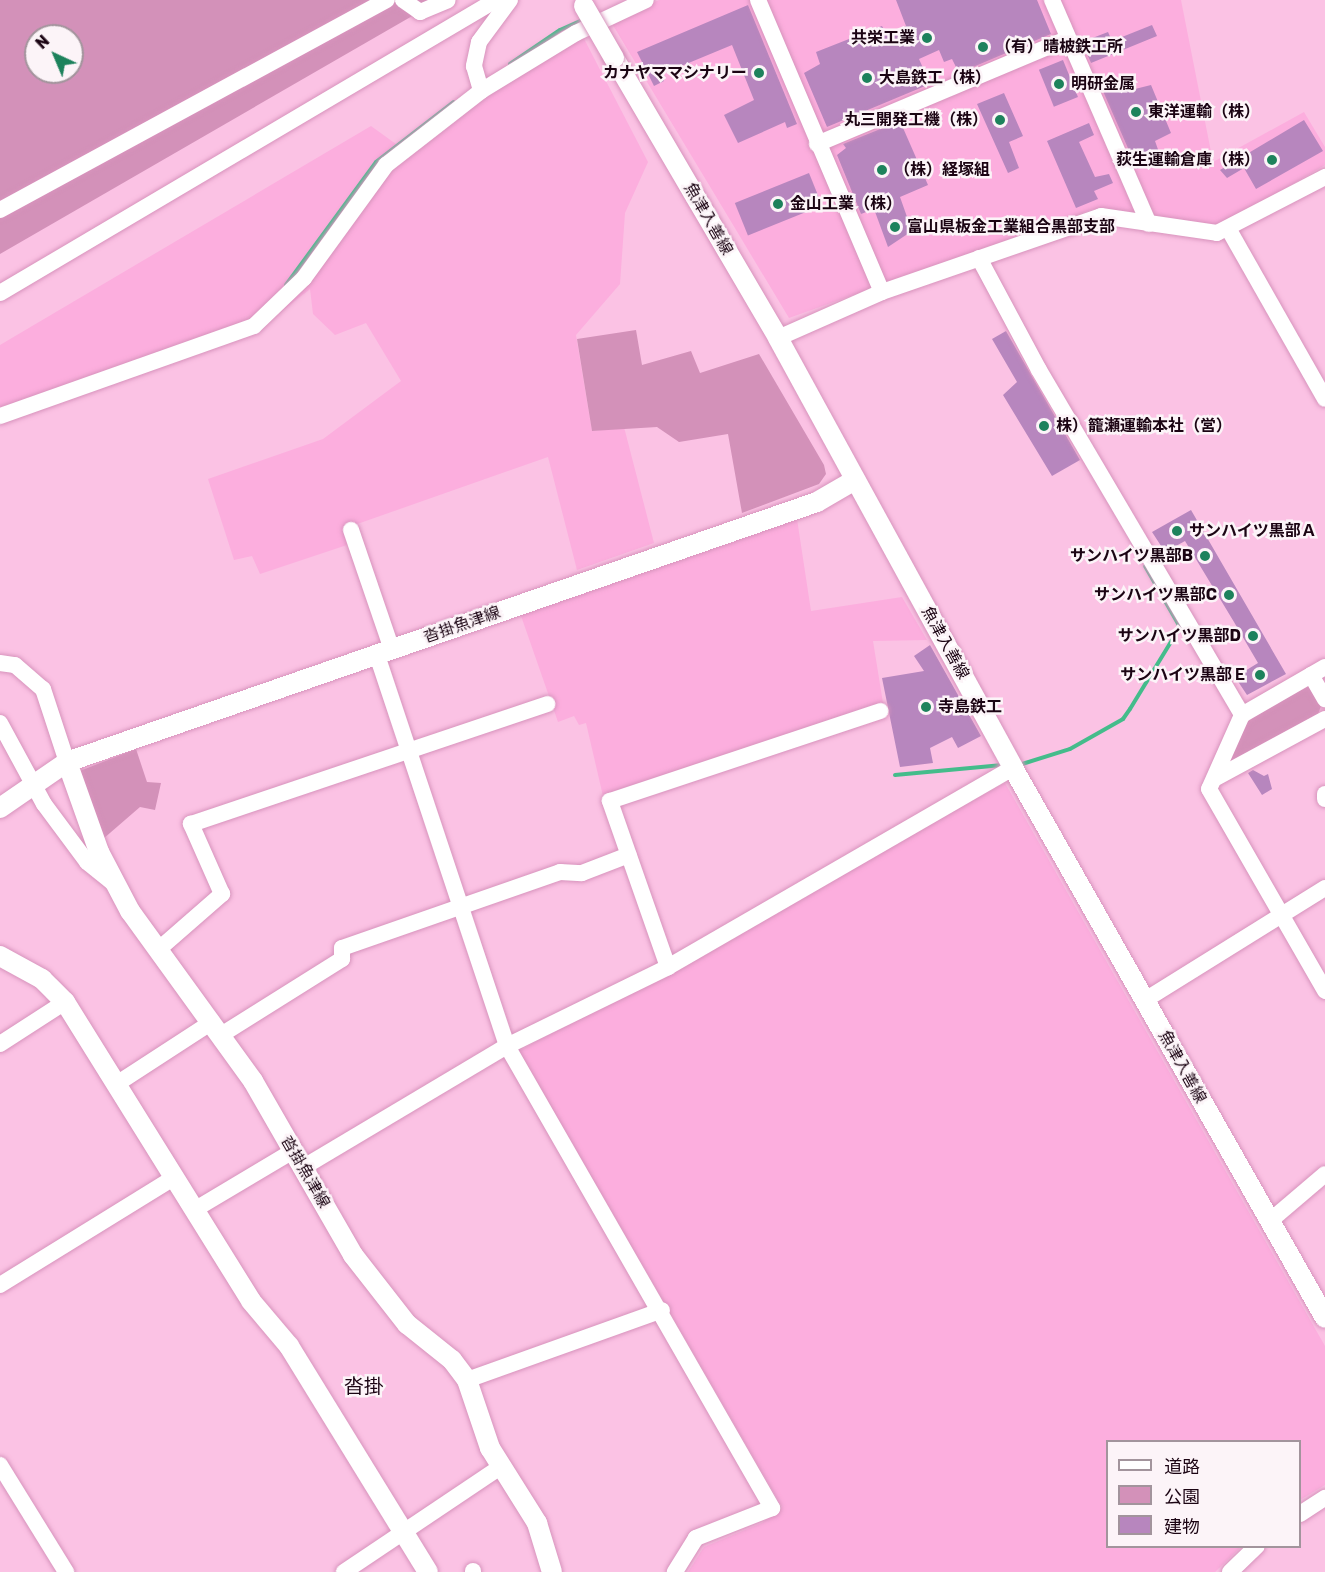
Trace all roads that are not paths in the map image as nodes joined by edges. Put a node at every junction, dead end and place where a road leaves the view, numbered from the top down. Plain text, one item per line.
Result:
1 (387, 0) edge
2 (403, 0) edge
3 (448, 0) edge
4 (496, 0) edge
5 (510, 0) edge
6 (646, 0) edge
7 (758, 0) edge
8 (1052, 0) edge
9 (583, 3) edge
10 (1067, 39) junction
11 (481, 91) junction
12 (817, 144) junction
13 (1325, 177) edge
14 (0, 210) edge
15 (1149, 224) junction
16 (1229, 230) junction
17 (979, 258) junction
18 (882, 292) junction
19 (0, 293) edge
20 (778, 338) junction
21 (1325, 399) edge
22 (0, 416) edge
23 (855, 480) junction
24 (351, 530) dead end
25 (385, 652) junction
26 (0, 663) edge
27 (1318, 671) edge
28 (1325, 699) edge
29 (547, 704) dead end
30 (880, 711) dead end
31 (1242, 715) junction
32 (1325, 719) edge
33 (0, 723) edge
34 (409, 750) junction
35 (67, 762) junction
36 (1013, 768) junction
37 (1214, 779) junction
38 (32, 782) junction
39 (1325, 794) edge
40 (1325, 799) edge
41 (0, 808) edge
42 (629, 855) junction
43 (116, 885) junction
44 (1325, 888) edge
45 (465, 907) junction
46 (1282, 914) junction
47 (159, 949) junction
48 (0, 956) edge
49 (668, 967) junction
50 (1325, 991) edge
51 (1145, 1000) junction
52 (64, 1002) junction
53 (216, 1028) junction
54 (0, 1044) edge
55 (507, 1046) junction
56 (115, 1084) junction
57 (297, 1159) junction
58 (1325, 1174) edge
59 (173, 1178) junction
60 (194, 1210) junction
61 (1270, 1221) junction
62 (0, 1285) edge
63 (662, 1310) junction
64 (1325, 1318) edge
65 (467, 1380) junction
66 (0, 1465) edge
67 (502, 1466) junction
68 (1325, 1498) edge
69 (1301, 1513) edge
70 (405, 1535) junction
71 (1255, 1548) edge
72 (66, 1572) edge
73 (344, 1572) edge
74 (428, 1572) edge
75 (552, 1572) edge
76 (675, 1572) edge
77 (1230, 1572) edge

1 - 14 street
2 - 3 street
4 - 19 street
5 - 11 street
6 - 11 street
7 - 12 street
8 - 10 street
9 - 20 main road, 魚津入善線, bridge
10 - 12 street
10 - 15 street
11 - 22 street
12 - 18 street
13 - 16 street
15 - 16 street
15 - 17 street
16 - 21 street
17 - 18 street
17 - 31 street
18 - 20 street
20 - 23 main road, 魚津入善線
23 - 25 main road, 沓掛魚津線
23 - 36 main road, 魚津入善線
24 - 25 street
25 - 34 street
25 - 35 main road, 沓掛魚津線
26 - 35 street
27 - 28 street
27 - 31 street
29 - 34 street
30 - 42 street
31 - 37 street
32 - 37 street
33 - 38 street
34 - 45 street
34 - 47 street
35 - 38 main road, 沓掛魚津線
35 - 43 main road, 沓掛魚津線
36 - 49 street
36 - 51 main road, 魚津入善線
37 - 46 street
38 - 41 main road, 沓掛魚津線
38 - 43 street
39 - 40 street
42 - 45 street
42 - 49 street
43 - 47 main road, 沓掛魚津線
44 - 46 street
45 - 53 street
45 - 55 street
46 - 50 street
46 - 51 street
47 - 53 main road, 沓掛魚津線
48 - 52 main road
49 - 55 street
51 - 61 main road, 魚津入善線
52 - 54 street
52 - 56 main road
53 - 56 street
53 - 57 main road, 沓掛魚津線
55 - 57 street
55 - 63 street
56 - 59 main road
57 - 60 street
57 - 65 main road, 沓掛魚津線
58 - 61 street
59 - 60 main road
59 - 62 street
60 - 70 main road
61 - 64 main road, 魚津入善線
63 - 65 street
63 - 76 street
65 - 67 main road, 沓掛魚津線
66 - 72 street
67 - 70 street
67 - 75 main road, 沓掛魚津線
68 - 69 street
70 - 73 street
70 - 74 main road
71 - 77 street

